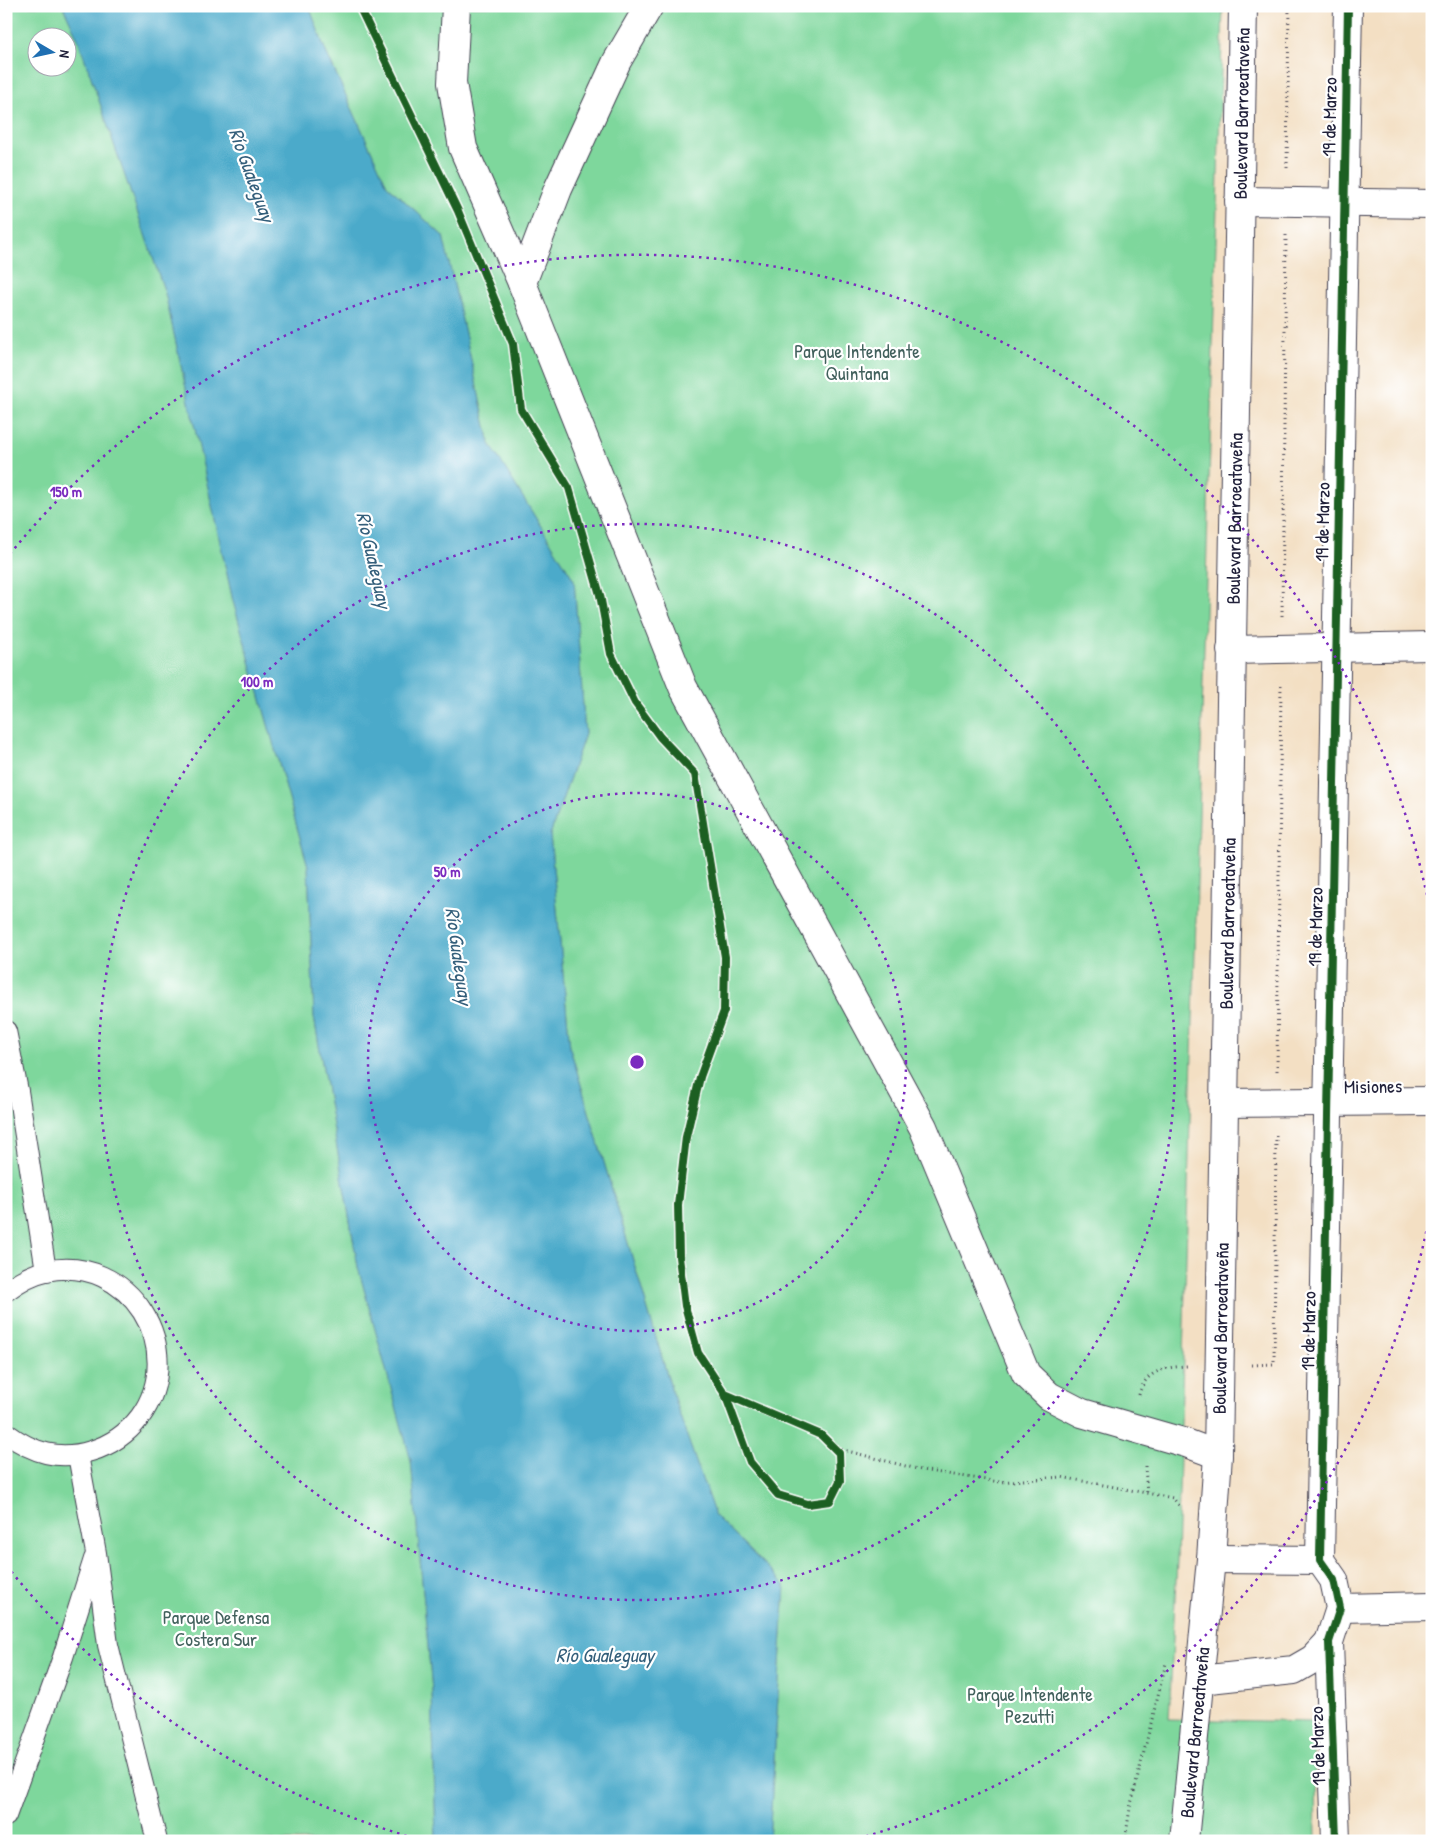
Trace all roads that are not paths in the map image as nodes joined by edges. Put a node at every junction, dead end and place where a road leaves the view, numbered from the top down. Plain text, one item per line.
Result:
1 (456, 6) edge
2 (648, 6) edge
3 (1243, 6) edge
4 (1348, 6) edge
5 (1239, 201) junction
6 (1344, 203) junction
7 (1432, 204) edge
8 (522, 283) junction
9 (1432, 646) edge
10 (1336, 648) junction
11 (1231, 650) junction
12 (6, 1031) edge
13 (1432, 1101) edge
14 (1224, 1103) junction
15 (1328, 1103) junction
16 (46, 1270) junction
17 (6, 1291) edge
18 (6, 1433) edge
19 (78, 1455) junction
20 (1218, 1455) junction
21 (96, 1553) junction
22 (1211, 1559) junction
23 (1320, 1560) junction
24 (1432, 1606) edge
25 (1340, 1608) junction
26 (1329, 1642) junction
27 (1200, 1680) junction
28 (6, 1816) edge
29 (157, 1841) edge
30 (1184, 1841) edge
31 (1336, 1841) edge

1 - 8 street
2 - 8 street
3 - 5 street, Boulevard Barroeataveña
4 - 6 street, 19 de Marzo
5 - 6 street
5 - 11 street, Boulevard Barroeataveña
6 - 7 street
6 - 10 street, 19 de Marzo
8 - 20 street
9 - 10 street
10 - 11 street
10 - 15 street, 19 de Marzo
11 - 14 street, Boulevard Barroeataveña
12 - 16 lane
13 - 15 street, Misiones
14 - 15 street, Misiones
14 - 20 street, Boulevard Barroeataveña
15 - 23 street, 19 de Marzo
16 - 17 lane
16 - 19 lane
18 - 19 lane
19 - 21 lane
20 - 22 street, Boulevard Barroeataveña
21 - 28 lane
21 - 29 lane
22 - 23 street
22 - 27 street, Boulevard Barroeataveña
23 - 25 street
24 - 25 street
25 - 26 street, 19 de Marzo
26 - 27 street
26 - 31 street, 19 de Marzo
27 - 30 street, Boulevard Barroeataveña

